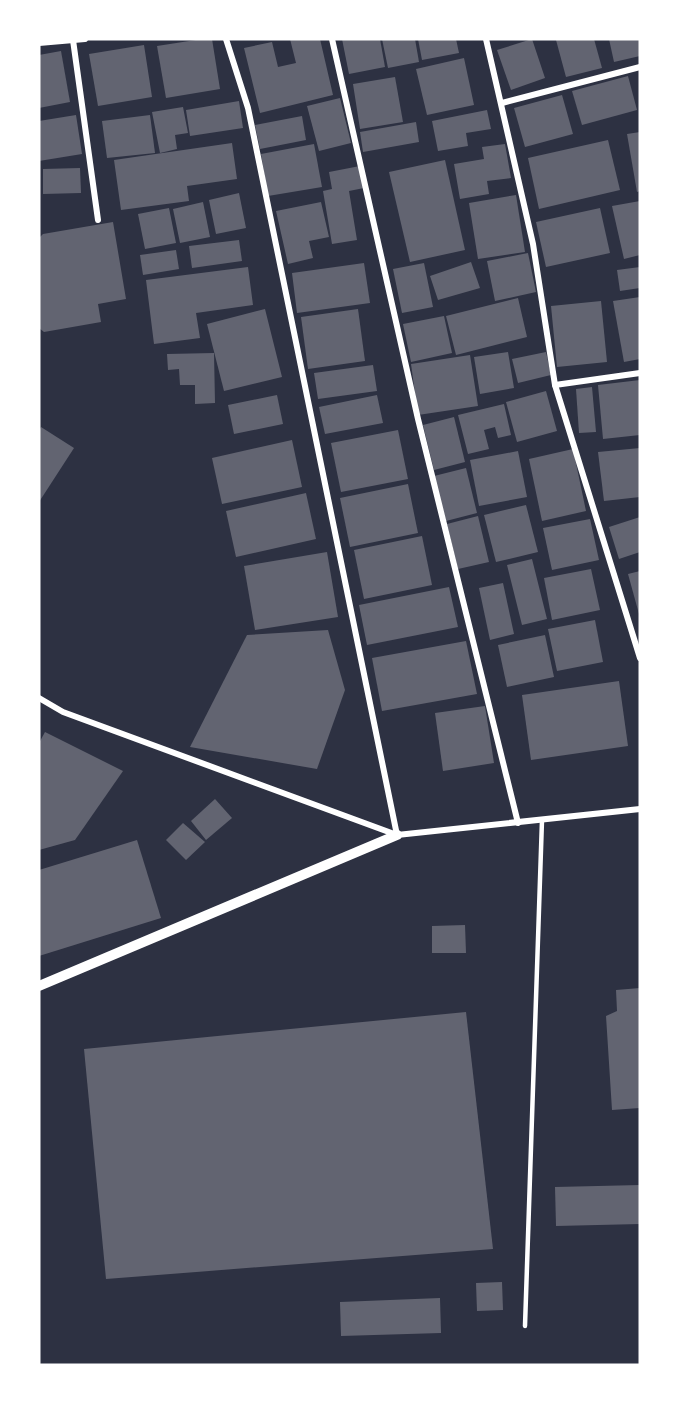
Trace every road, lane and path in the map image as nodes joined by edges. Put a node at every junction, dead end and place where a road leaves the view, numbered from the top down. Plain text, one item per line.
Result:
1 (85, 39) edge
2 (226, 39) edge
3 (332, 39) edge
4 (486, 39) edge
5 (74, 40) edge
6 (39, 43) edge
7 (640, 67) edge
8 (502, 103) junction
9 (98, 220) dead end
10 (640, 373) edge
11 (555, 385) junction
12 (640, 658) edge
13 (39, 698) edge
14 (640, 809) edge
15 (542, 820) junction
16 (518, 823) junction
17 (397, 835) junction
18 (39, 986) edge
19 (525, 1326) dead end

1 - 5 street
2 - 17 street
3 - 16 street
4 - 8 street
5 - 6 street
5 - 9 street
7 - 8 street
8 - 11 street
10 - 11 street
11 - 12 street
13 - 17 street
14 - 15 street
15 - 16 street
15 - 19 lane
16 - 17 street
17 - 18 street

